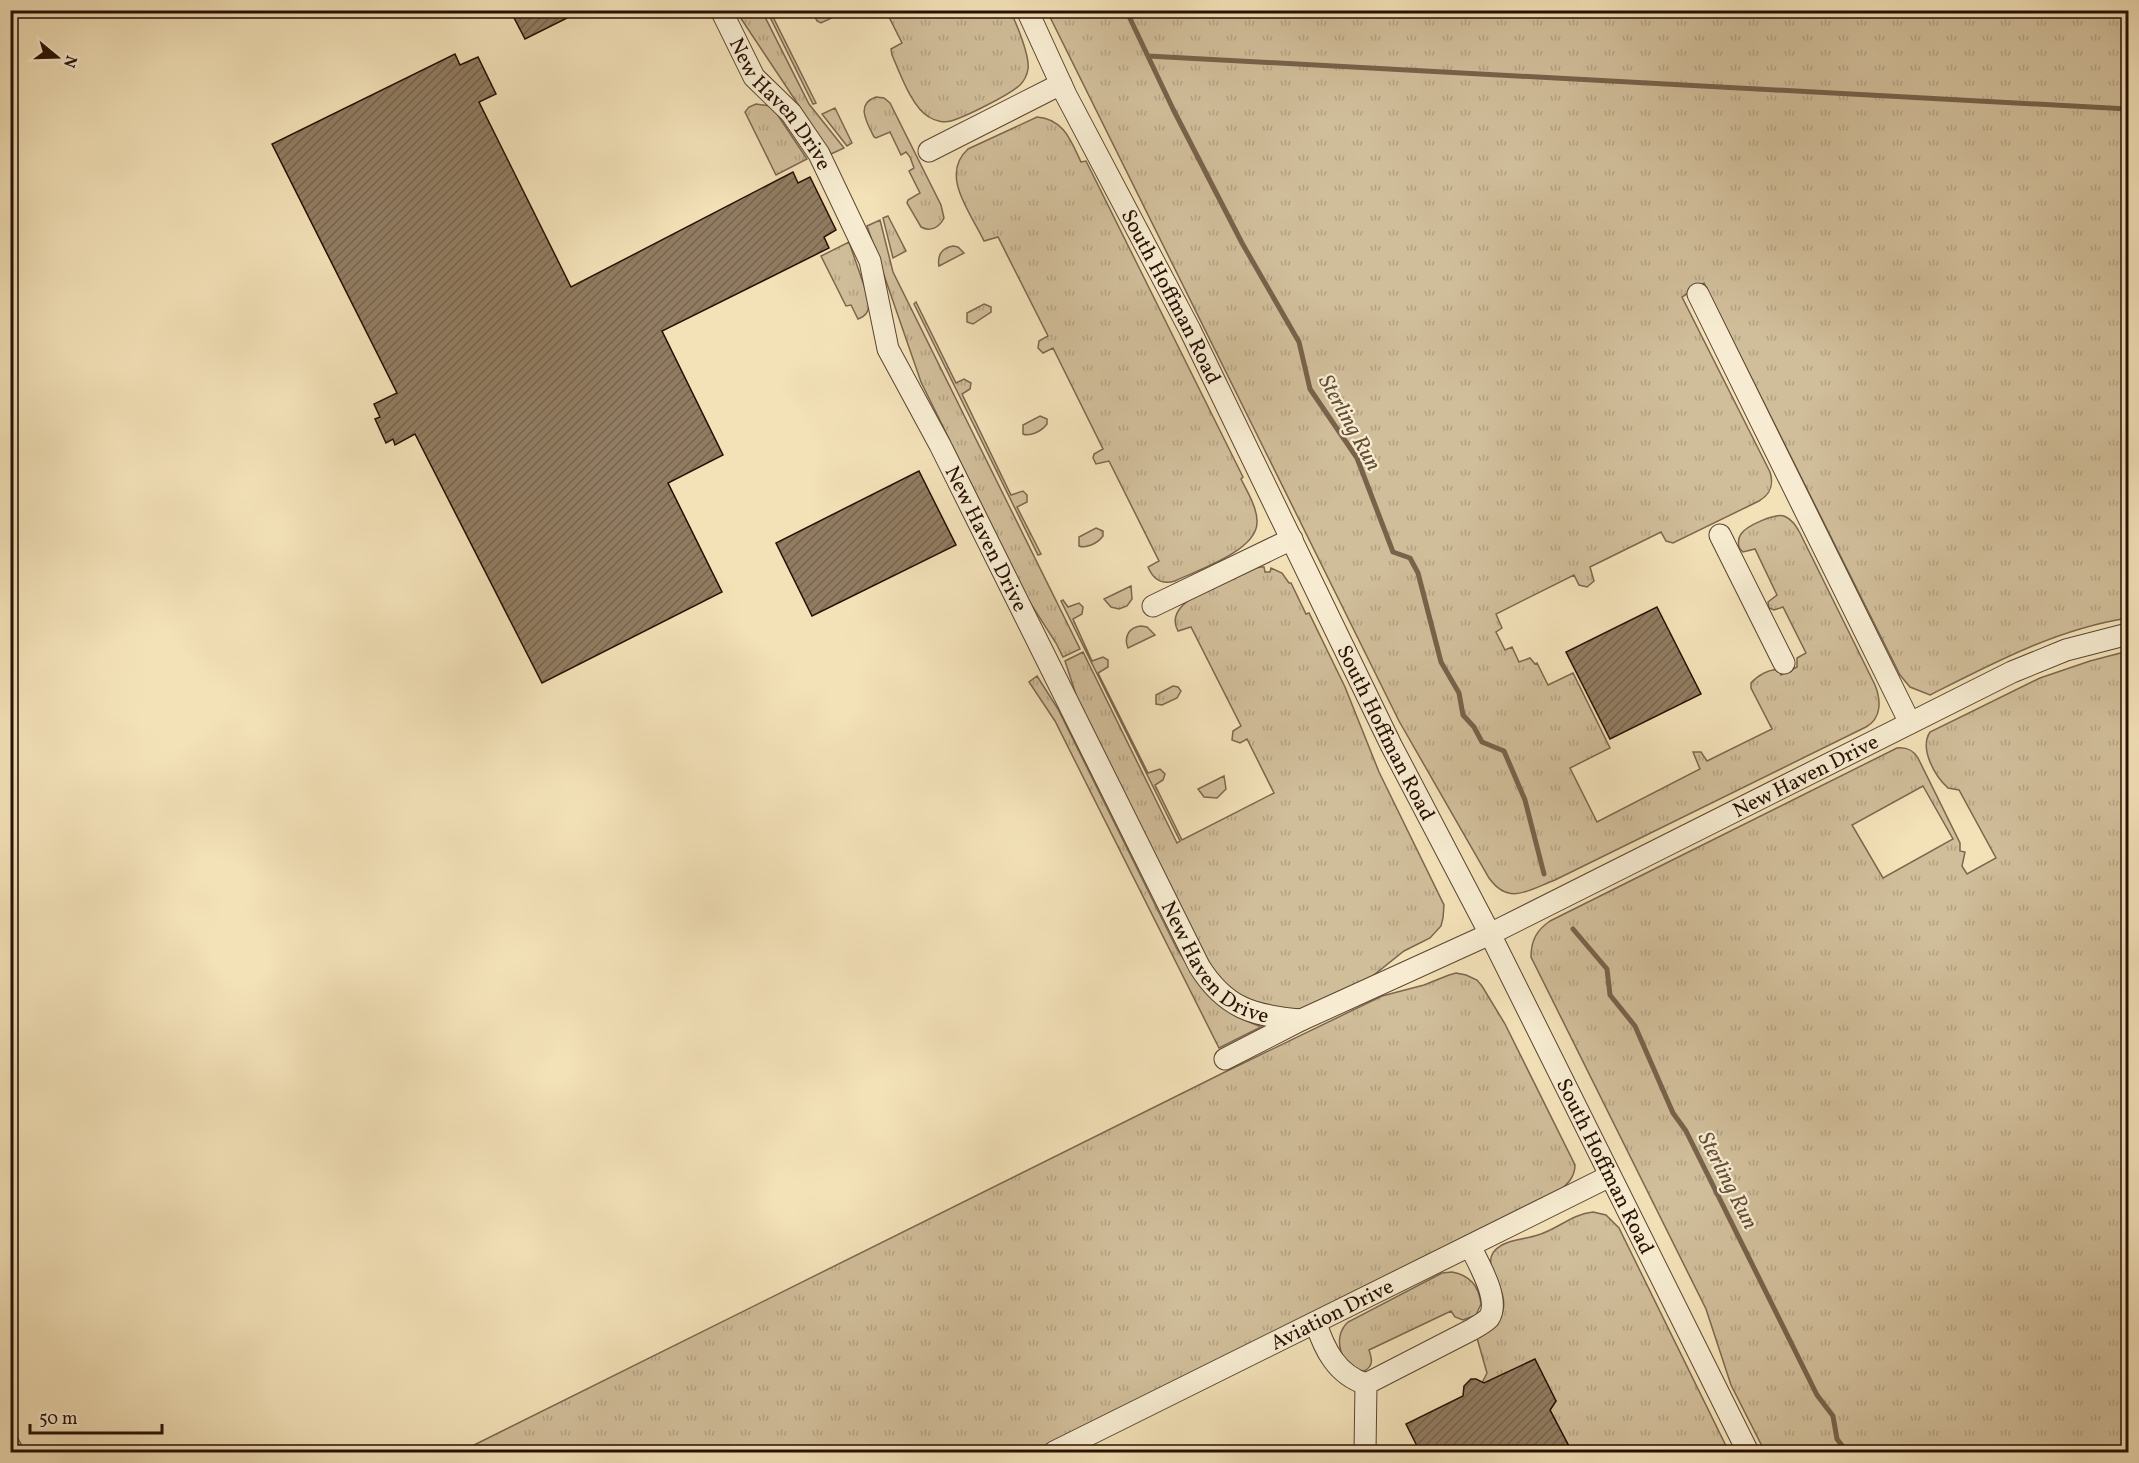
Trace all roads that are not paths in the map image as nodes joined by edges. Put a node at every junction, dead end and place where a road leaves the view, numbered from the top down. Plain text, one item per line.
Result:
1 (721, 10) edge
2 (1027, 10) edge
3 (1061, 84) junction
4 (929, 151) dead end
5 (1698, 294) dead end
6 (1720, 535) dead end
7 (1292, 539) junction
8 (1153, 606) dead end
9 (2128, 634) edge
10 (1784, 663) dead end
11 (1910, 723) junction
12 (1490, 934) junction
13 (1301, 1020) junction
14 (1225, 1059) dead end
15 (1610, 1176) junction
16 (1470, 1246) junction
17 (1316, 1323) junction
18 (1366, 1384) junction
19 (1054, 1452) edge
20 (1365, 1452) edge
21 (1748, 1452) edge

1 - 13 street, New Haven Drive
2 - 3 street, South Hoffman Road
3 - 4 street
3 - 7 street, South Hoffman Road
5 - 11 street
6 - 10 street
7 - 8 street
7 - 12 street, South Hoffman Road
9 - 11 street, New Haven Drive
11 - 12 street, New Haven Drive
12 - 13 street, New Haven Drive
12 - 15 street, South Hoffman Road
13 - 14 street, New Haven Drive
15 - 16 street, Aviation Drive
15 - 21 street, South Hoffman Road
16 - 17 street, Aviation Drive
16 - 18 street
17 - 18 street
17 - 19 street, Aviation Drive
18 - 20 street

